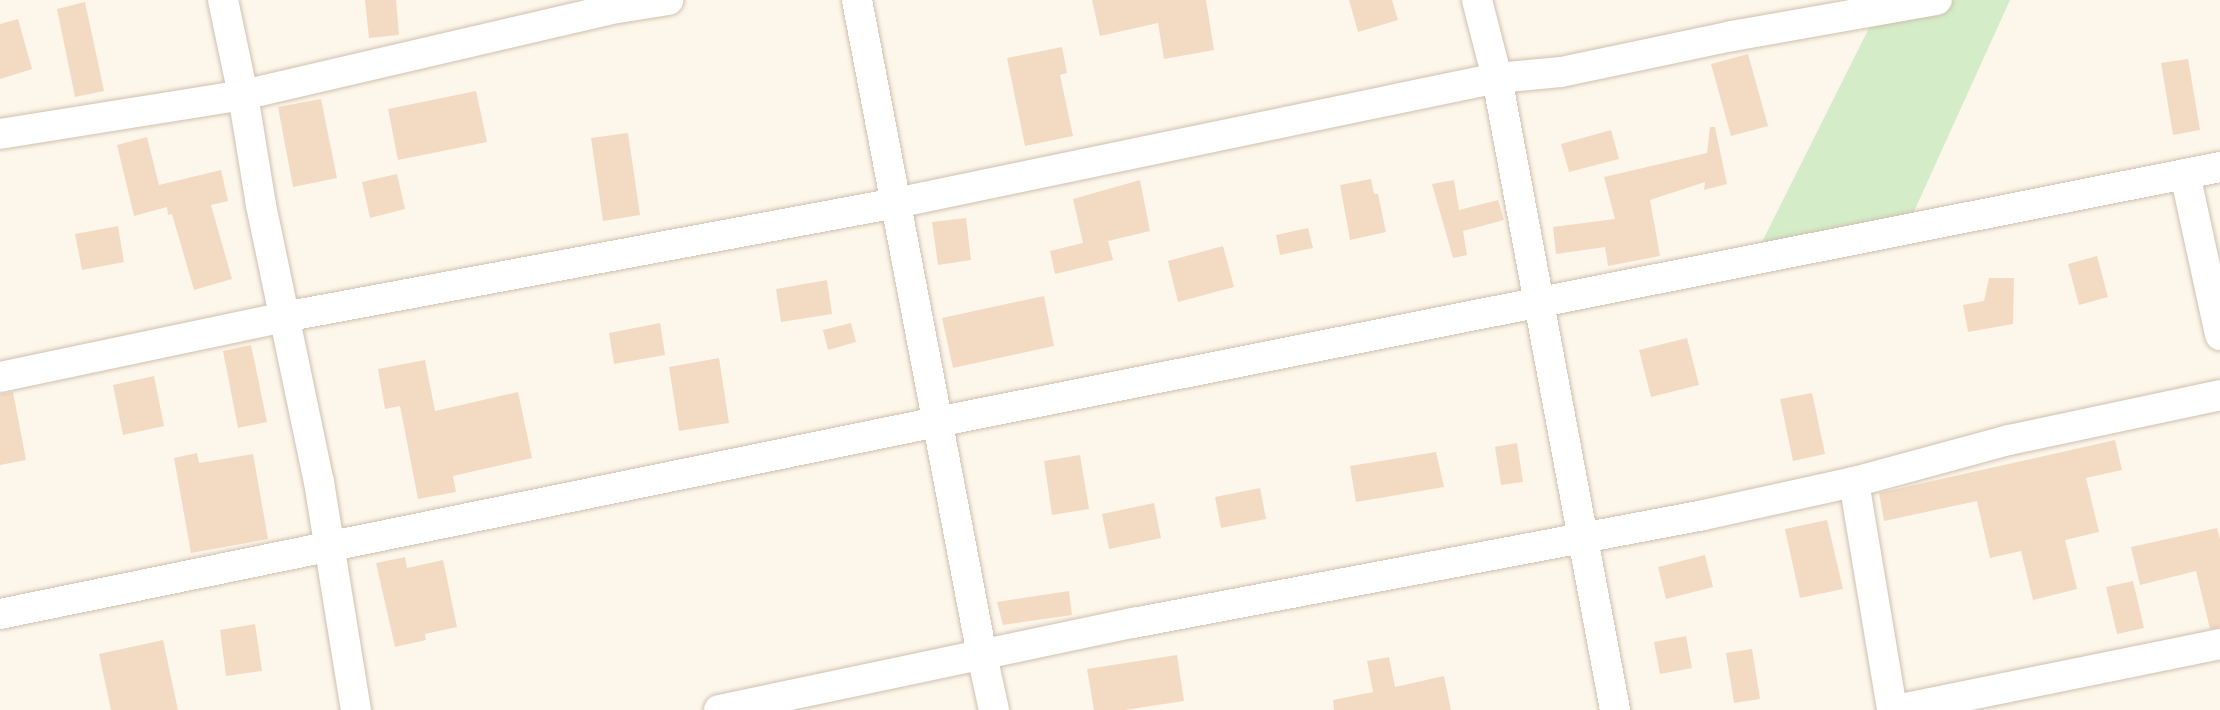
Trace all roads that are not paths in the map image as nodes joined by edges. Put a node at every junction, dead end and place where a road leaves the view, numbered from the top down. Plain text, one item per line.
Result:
1 (223, 0) edge
2 (668, 0) edge
3 (857, 0) edge
4 (1477, 0) edge
5 (1937, 0) edge
6 (1497, 78) junction
7 (243, 95) junction
8 (0, 134) edge
9 (2220, 167) edge
10 (2185, 174) junction
11 (896, 203) junction
12 (1538, 301) junction
13 (285, 317) junction
14 (2220, 335) edge
15 (0, 377) edge
16 (2220, 395) edge
17 (938, 422) junction
18 (1854, 482) junction
19 (1583, 538) junction
20 (331, 547) junction
21 (0, 614) edge
22 (2220, 644) edge
23 (982, 655) junction
24 (356, 710) edge
25 (719, 710) edge
26 (994, 710) edge
27 (1615, 710) edge
28 (1894, 710) edge

1 - 7 street
2 - 7 street
3 - 11 street
4 - 6 street
5 - 6 street
6 - 11 street
6 - 12 street
7 - 8 street
7 - 13 street
9 - 10 street
10 - 12 street
10 - 14 street
11 - 13 street
11 - 17 street
12 - 17 street
12 - 19 street
13 - 15 street
13 - 20 street
16 - 18 street
17 - 20 street
17 - 23 street
18 - 19 street
18 - 28 street
19 - 23 street
19 - 27 street
20 - 21 street
20 - 24 street
22 - 28 street
23 - 25 street
23 - 26 street

